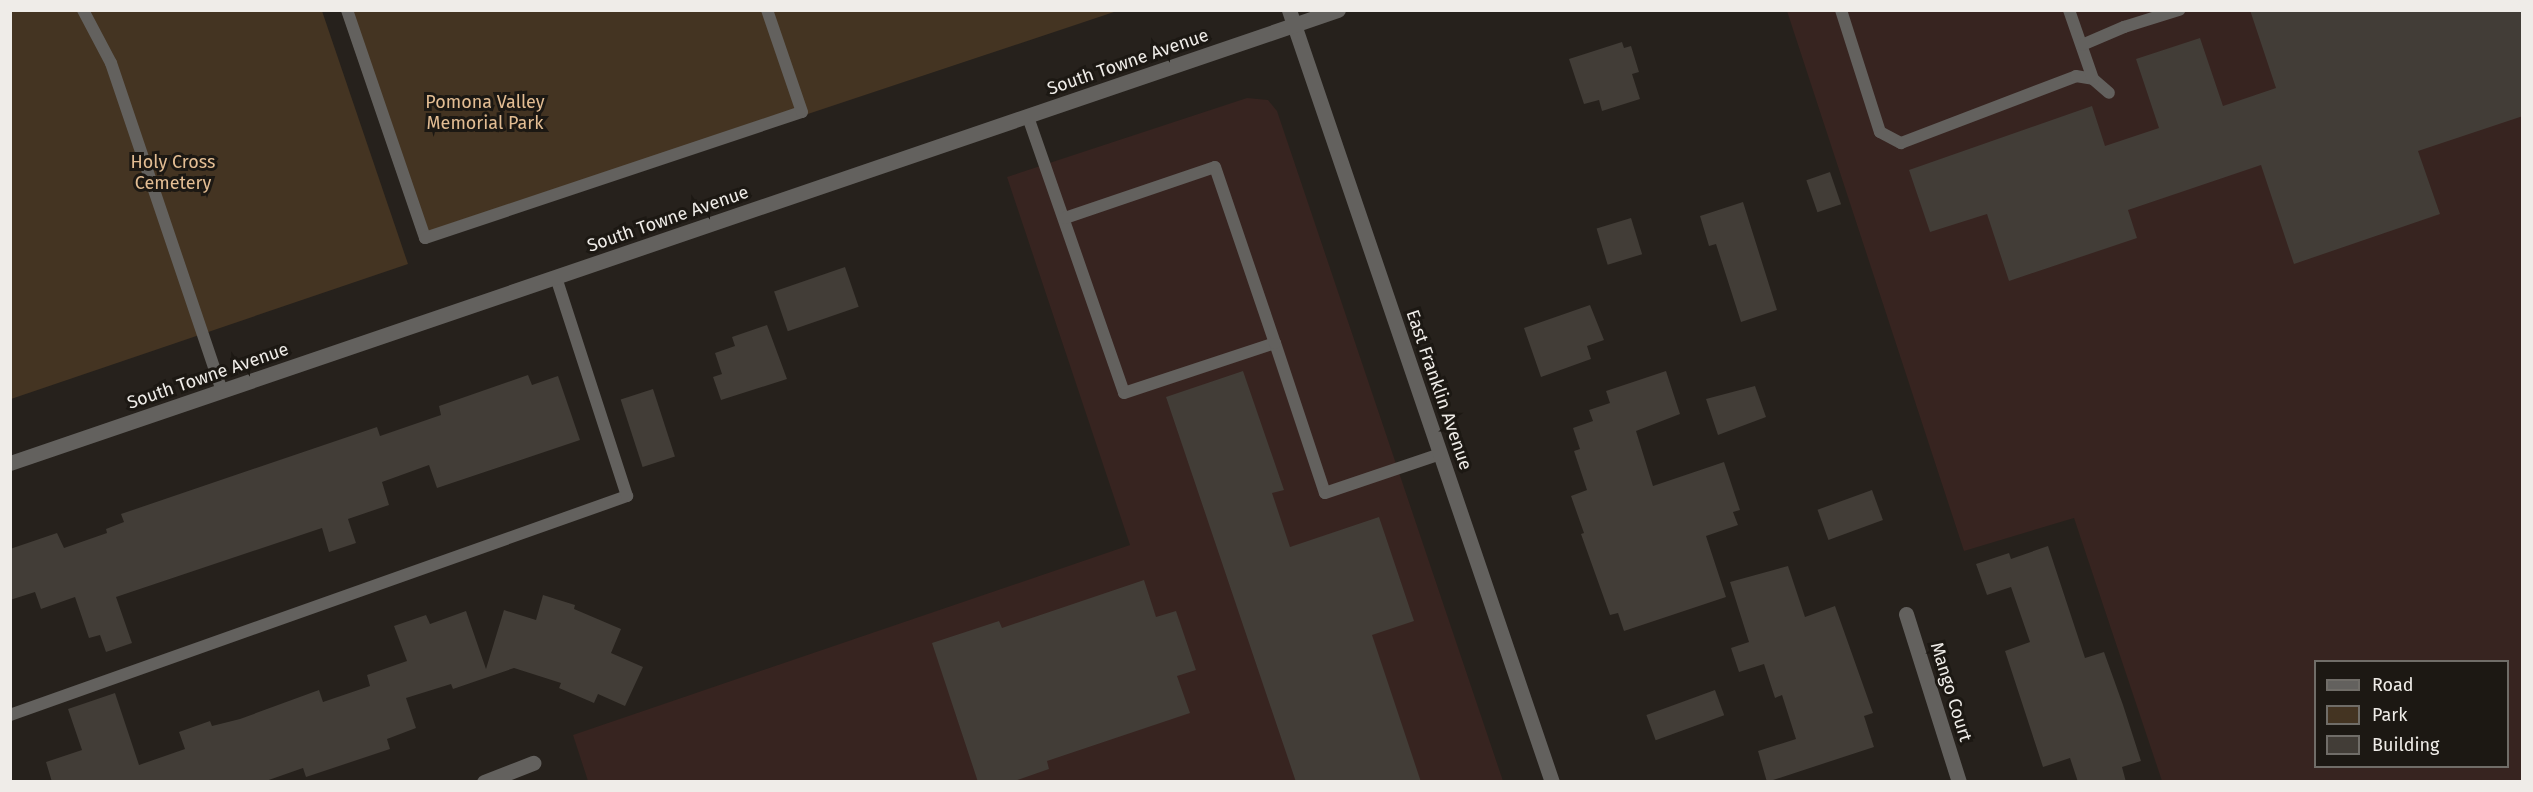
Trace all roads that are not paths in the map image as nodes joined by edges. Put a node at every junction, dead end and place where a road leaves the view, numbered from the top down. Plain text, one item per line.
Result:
1 (83, 10) edge
2 (347, 10) edge
3 (767, 10) edge
4 (1289, 10) edge
5 (1338, 10) edge
6 (1841, 10) edge
7 (2069, 10) edge
8 (2179, 10) edge
9 (1294, 26) junction
10 (2082, 45) junction
11 (2093, 79) junction
12 (2109, 93) dead end
13 (1028, 117) junction
14 (1065, 218) junction
15 (556, 278) junction
16 (1275, 343) junction
17 (222, 391) junction
18 (1440, 454) junction
19 (10, 464) edge
20 (1906, 614) dead end
21 (10, 714) edge
22 (532, 763) dead end
23 (484, 782) edge
24 (1552, 782) edge
25 (1959, 782) edge

1 - 17 lane
2 - 3 lane
4 - 9 street, East Franklin Avenue
5 - 9 street, South Towne Avenue
6 - 11 lane
7 - 10 lane
8 - 10 lane
9 - 13 street, South Towne Avenue
9 - 18 street, East Franklin Avenue
10 - 11 lane
11 - 12 lane
13 - 14 lane
13 - 15 street, South Towne Avenue
14 - 16 lane
14 - 16 lane
15 - 17 street, South Towne Avenue
15 - 21 lane
16 - 18 lane
17 - 19 street, South Towne Avenue
18 - 24 street, East Franklin Avenue
20 - 25 street, Mango Court
22 - 23 street

